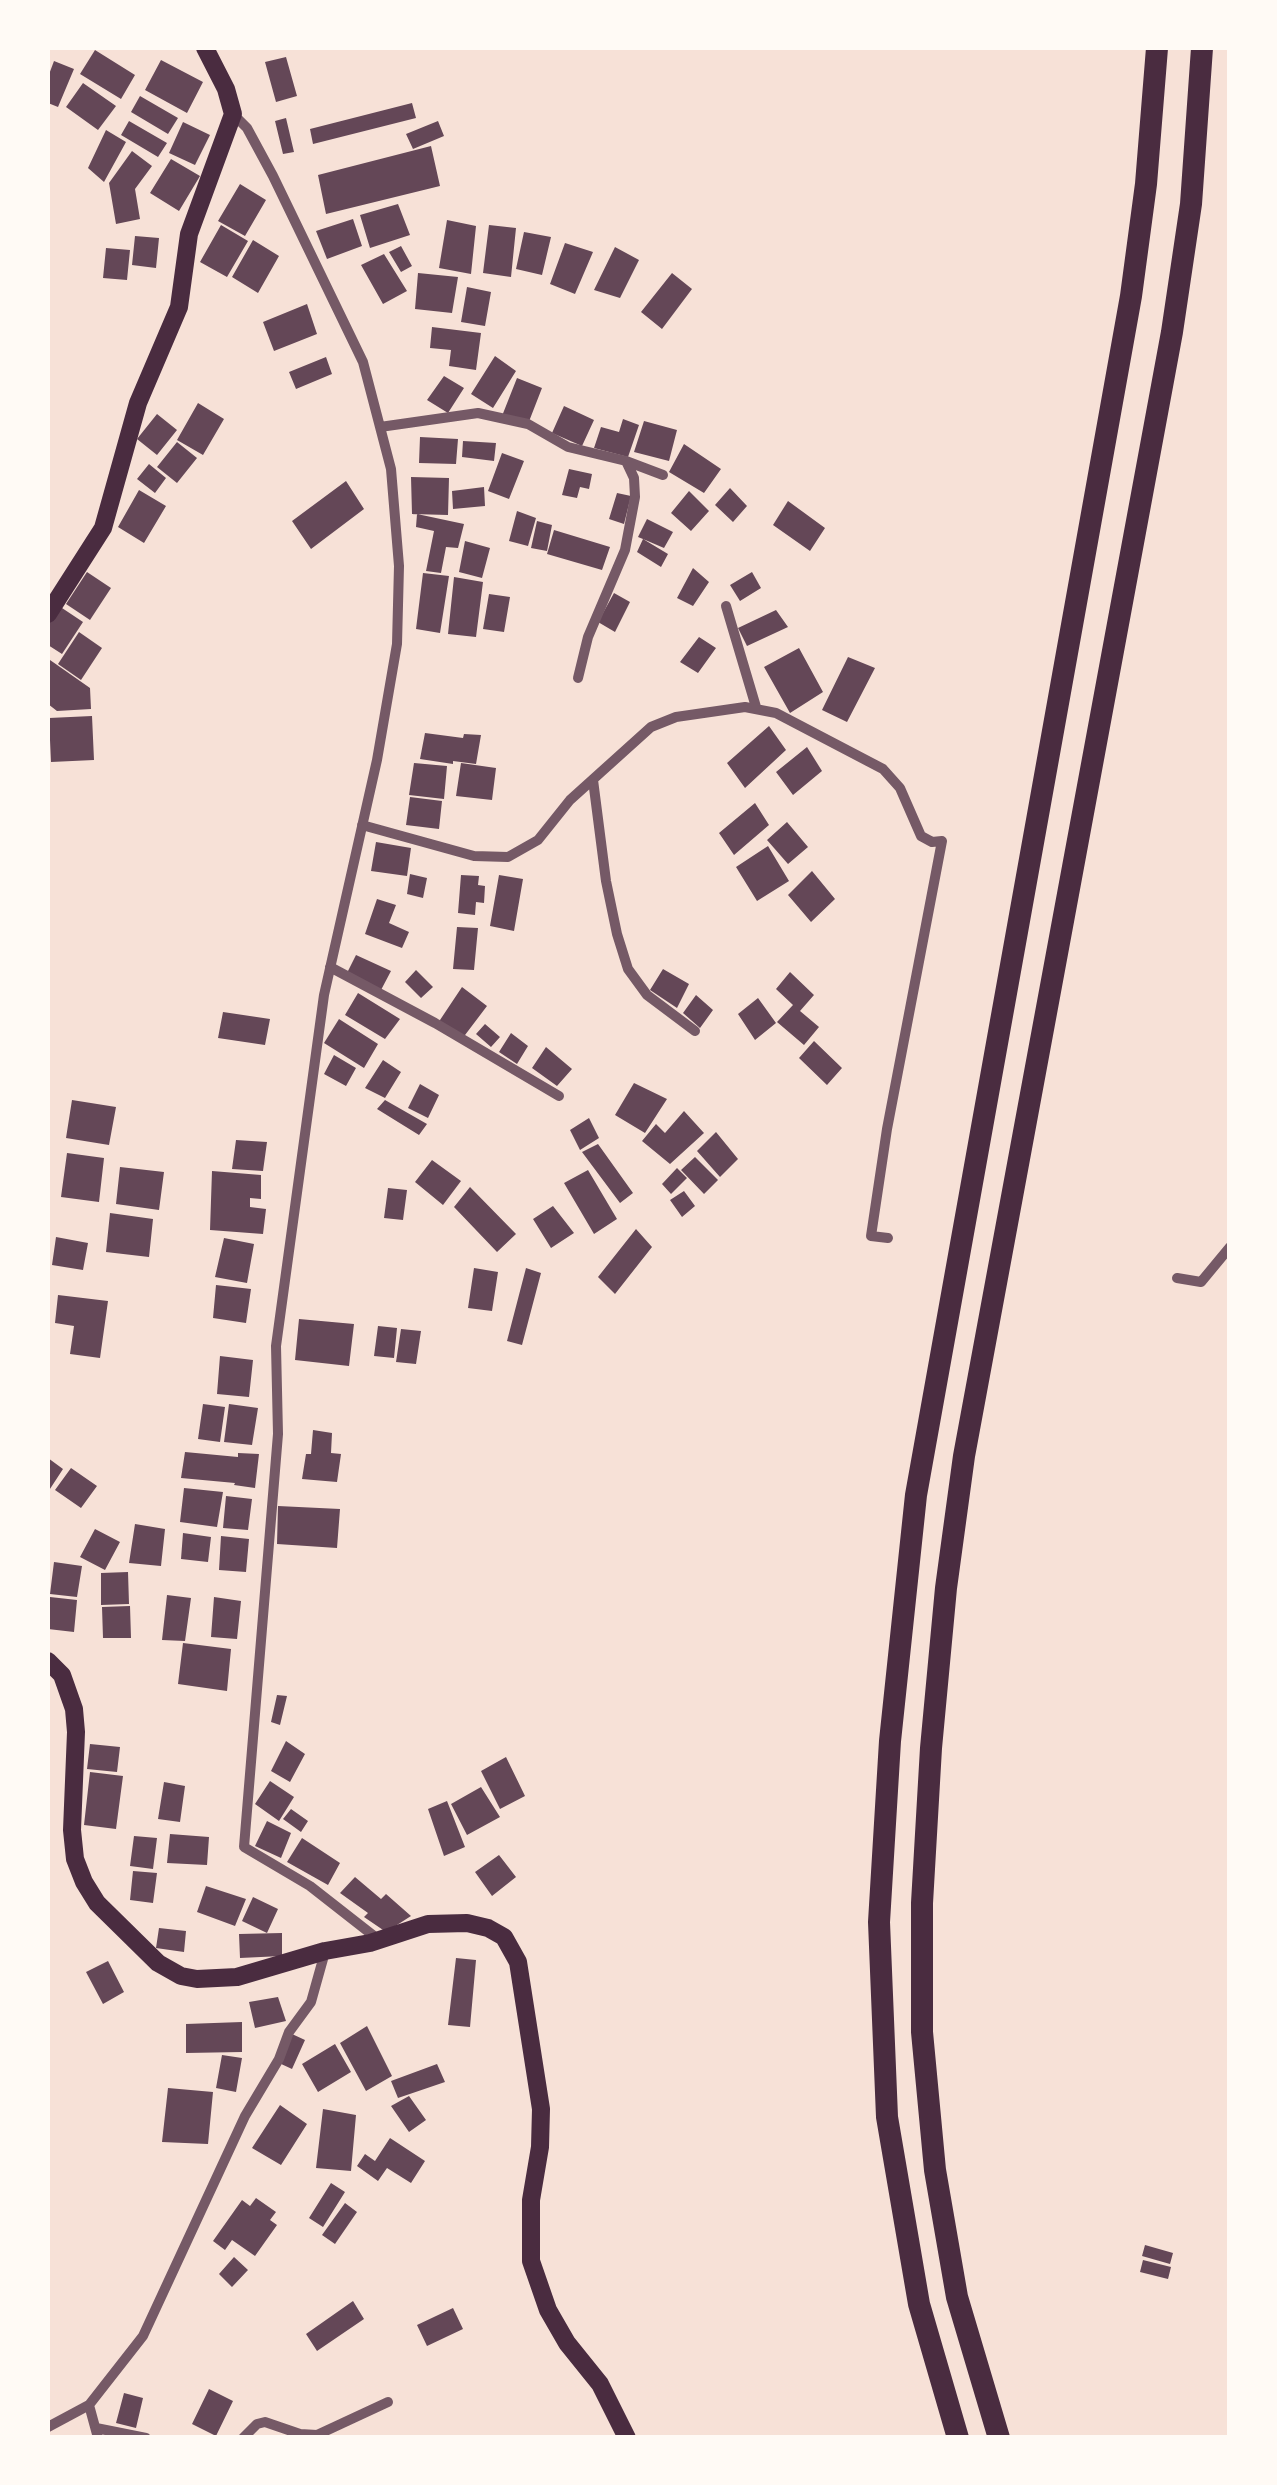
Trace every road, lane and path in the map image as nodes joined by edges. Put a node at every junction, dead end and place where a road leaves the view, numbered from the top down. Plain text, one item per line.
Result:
1 (205, 48) edge
2 (1156, 48) edge
3 (1202, 48) edge
4 (233, 114) junction
5 (380, 427) junction
6 (626, 461) junction
7 (663, 475) dead end
8 (726, 606) dead end
9 (48, 614) edge
10 (578, 678) dead end
11 (756, 707) junction
12 (592, 780) junction
13 (362, 825) junction
14 (330, 967) junction
15 (695, 1031) dead end
16 (559, 1096) dead end
17 (888, 1238) dead end
18 (1230, 1247) edge
19 (1177, 1278) dead end
20 (48, 1661) edge
21 (379, 1940) junction
22 (325, 1951) junction
23 (388, 2402) dead end
24 (88, 2406) junction
25 (48, 2427) edge
26 (97, 2433) edge
27 (146, 2438) edge
28 (243, 2438) edge
29 (627, 2438) edge
30 (958, 2438) edge
31 (999, 2438) edge

1 - 4 main road
2 - 30 highway
3 - 31 highway
4 - 5 street
4 - 9 main road
5 - 6 street
5 - 13 street
6 - 7 street
6 - 10 street
8 - 11 street
11 - 12 street
11 - 17 street
12 - 13 street
12 - 15 street
13 - 14 street
14 - 16 street
14 - 21 street
18 - 19 street
20 - 22 main road
21 - 22 main road
21 - 29 main road
22 - 24 street
23 - 28 street
24 - 25 street
24 - 26 street
26 - 27 street

